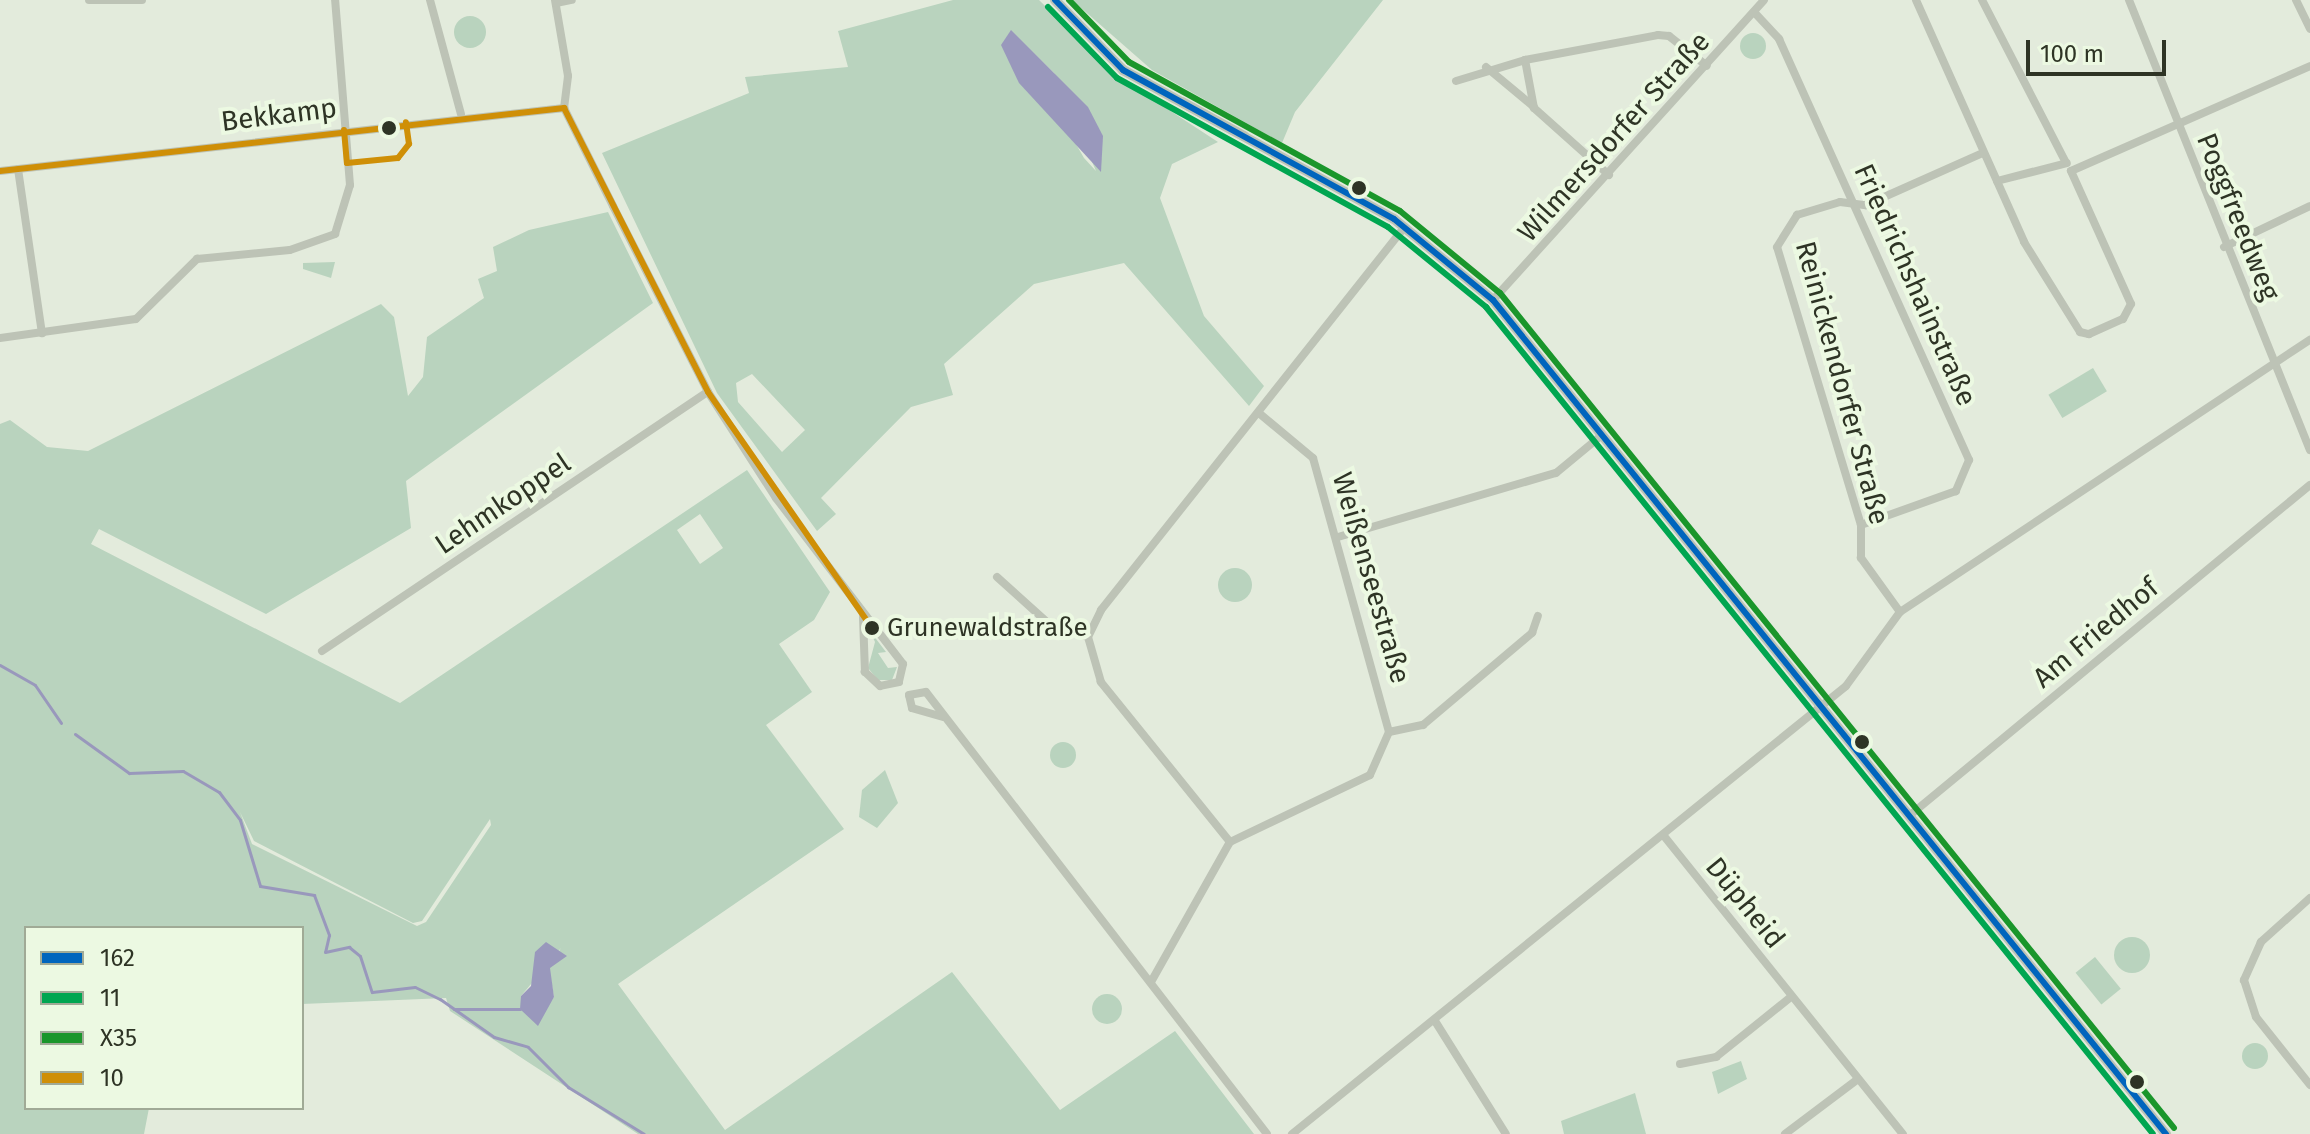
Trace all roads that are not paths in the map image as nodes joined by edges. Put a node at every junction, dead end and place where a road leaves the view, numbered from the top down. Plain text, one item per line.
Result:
1 (89, 0) edge
2 (142, 0) edge
3 (335, 0) edge
4 (430, 0) edge
5 (572, 0) edge
6 (1055, 0) edge
7 (1764, 0) edge
8 (1916, 0) edge
9 (1982, 0) edge
10 (2129, 0) edge
11 (2296, 0) edge
12 (556, 2) edge
13 (1754, 12) junction
14 (2310, 29) edge
15 (1525, 60) junction
16 (1707, 66) junction
17 (2310, 66) edge
18 (1486, 67) junction
19 (1456, 81) dead end
20 (564, 108) junction
21 (1534, 108) junction
22 (461, 114) junction
23 (2177, 126) junction
24 (344, 130) junction
25 (1983, 153) junction
26 (2065, 161) junction
27 (18, 169) junction
28 (0, 171) edge
29 (2071, 171) junction
30 (1609, 175) junction
31 (1997, 181) junction
32 (1853, 202) junction
33 (2310, 206) edge
34 (1405, 227) junction
35 (2224, 247) junction
36 (1493, 300) junction
37 (42, 333) junction
38 (0, 338) edge
39 (2310, 340) edge
40 (2273, 361) junction
41 (708, 392) junction
42 (1260, 414) junction
43 (1602, 435) junction
44 (2310, 450) edge
45 (2310, 485) edge
46 (1861, 525) junction
47 (1338, 537) junction
48 (997, 577) dead end
49 (1900, 612) junction
50 (1538, 616) dead end
51 (863, 617) junction
52 (1088, 637) junction
53 (322, 651) dead end
54 (1821, 706) junction
55 (943, 717) dead end
56 (1389, 732) junction
57 (1909, 816) junction
58 (1664, 836) junction
59 (1230, 842) junction
60 (2310, 898) edge
61 (1151, 982) junction
62 (1791, 997) junction
63 (1435, 1021) junction
64 (1680, 1064) dead end
65 (1858, 1079) junction
66 (2310, 1085) edge
67 (1267, 1134) edge
68 (1292, 1134) edge
69 (1506, 1134) edge
70 (1785, 1134) edge
71 (1903, 1134) edge
72 (2166, 1134) edge

1 - 2 street
3 - 24 street
4 - 22 street
5 - 12 street
6 - 34 street
7 - 13 street, Wilmersdorfer Straße
8 - 25 street
9 - 26 street
10 - 23 street, Poggfreedweg
11 - 14 street
12 - 20 street
13 - 16 street, Wilmersdorfer Straße
13 - 32 street, Friedrichshainstraße
15 - 16 street
15 - 18 street
15 - 21 street
16 - 30 street, Wilmersdorfer Straße
17 - 23 street
18 - 19 street
18 - 21 street
20 - 22 street, Bekkamp
20 - 41 street
21 - 30 street
22 - 24 street, Bekkamp
23 - 29 street
23 - 35 street, Poggfreedweg
24 - 27 street, Bekkamp
24 - 37 street
25 - 31 street
25 - 32 street, Reinickendorfer Straße
26 - 29 street
26 - 31 street
27 - 28 street, Bekkamp
27 - 37 street
29 - 31 street
30 - 36 street, Wilmersdorfer Straße
32 - 46 street, Reinickendorfer Straße
32 - 46 street, Friedrichshainstraße
33 - 35 street
34 - 36 street
34 - 42 street
35 - 40 street, Poggfreedweg
36 - 43 street
37 - 38 street
39 - 40 street
40 - 44 street, Poggfreedweg
40 - 49 street
41 - 51 street
41 - 53 street, Lehmkoppel
42 - 47 street, Weißenseestraße
42 - 52 street
43 - 47 street
43 - 54 street
45 - 57 street, Am Friedhof
46 - 49 street, Reinickendorfer Straße
47 - 56 street, Weißenseestraße
48 - 52 street
49 - 54 street
50 - 56 street, Weißenseestraße
51 - 51 street
52 - 59 street
54 - 57 street
54 - 58 street
55 - 61 street
56 - 59 street
57 - 72 street
58 - 62 street, Düpheid
58 - 63 street
59 - 61 street
60 - 66 street
61 - 67 street
62 - 64 street
62 - 65 street, Düpheid
63 - 68 street
63 - 69 street
65 - 70 street
65 - 71 street, Düpheid

